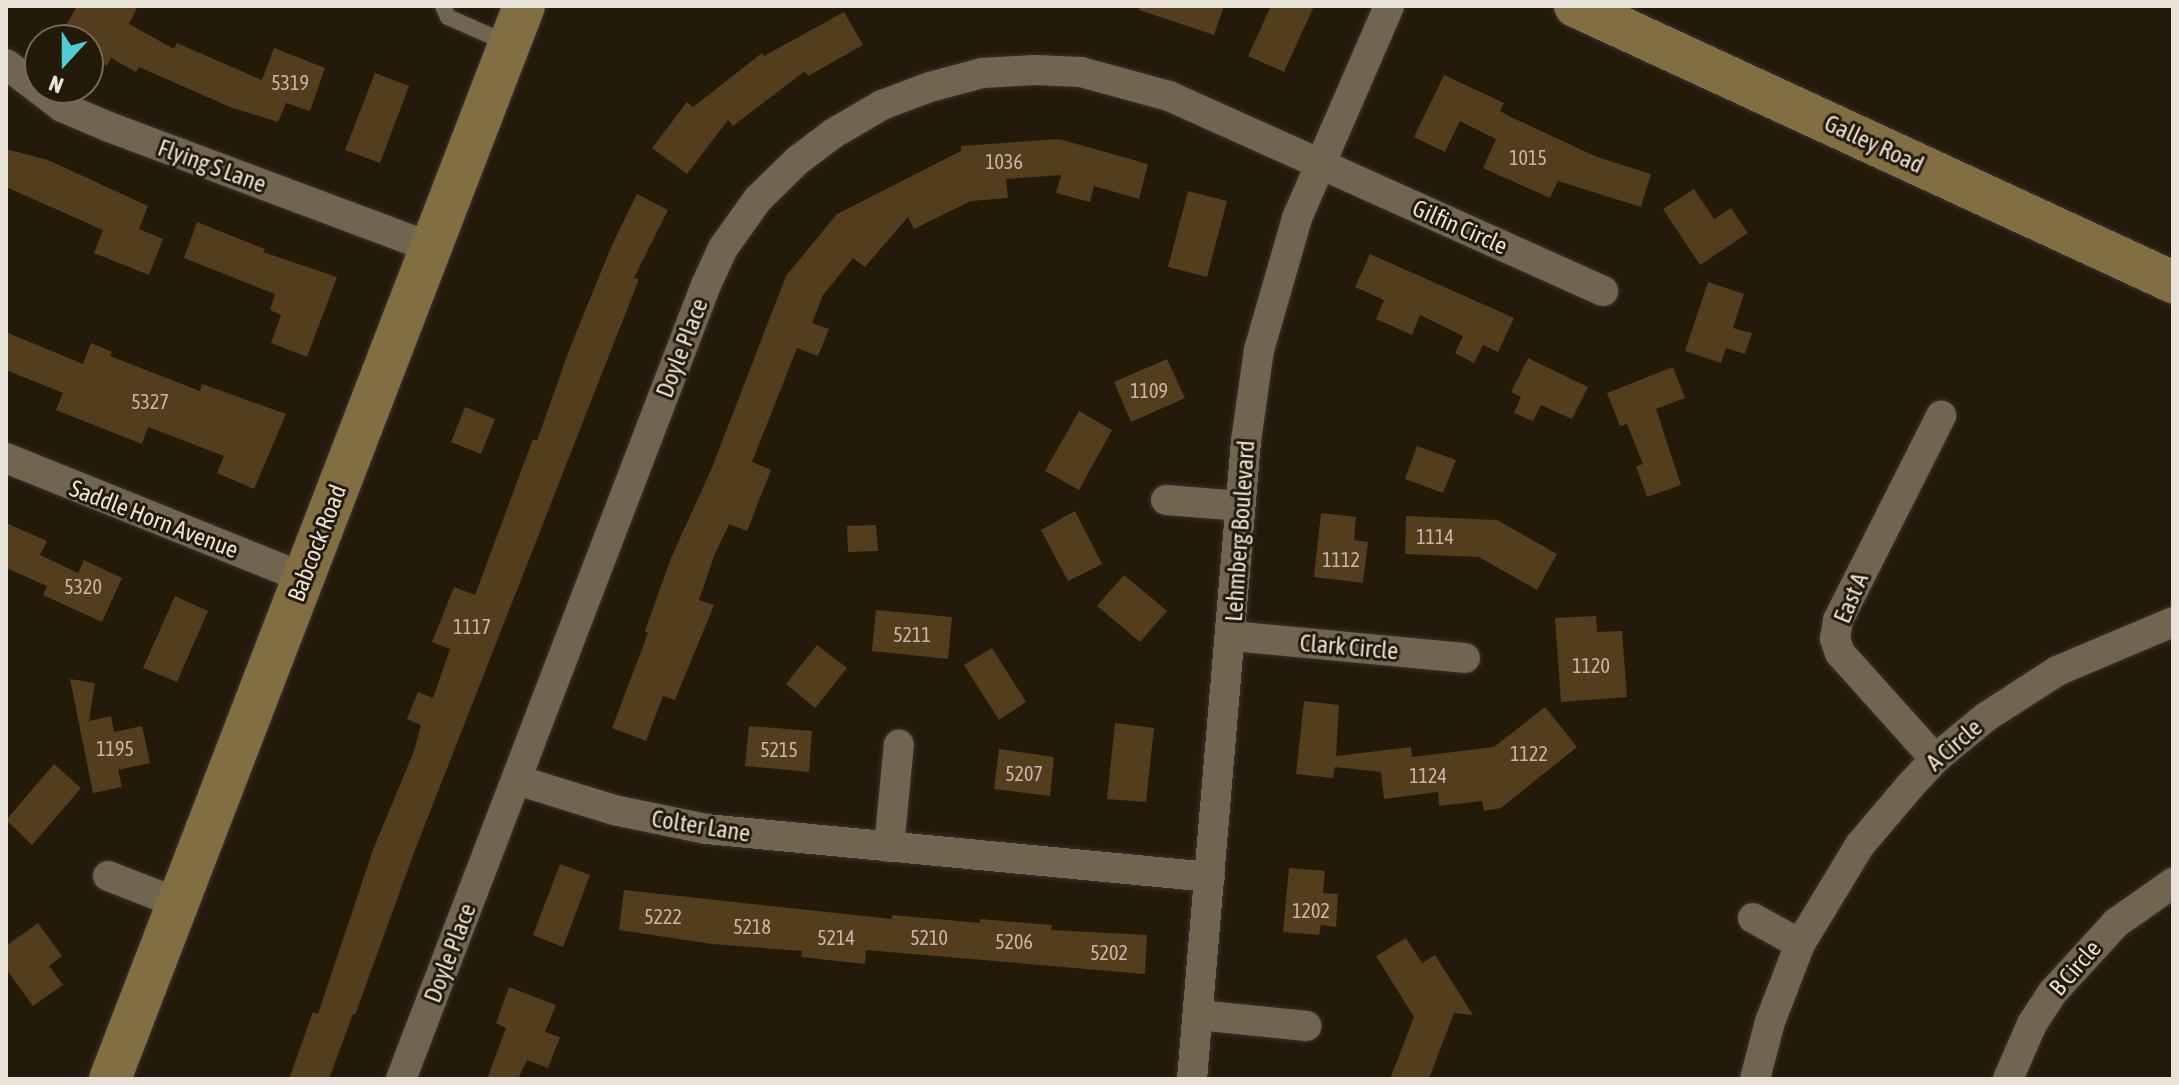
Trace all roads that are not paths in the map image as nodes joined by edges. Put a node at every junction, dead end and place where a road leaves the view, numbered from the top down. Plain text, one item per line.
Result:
1 (443, 6) edge
2 (1389, 6) edge
3 (1575, 6) edge
4 (516, 25) edge
5 (6, 64) edge
6 (1318, 163) junction
7 (430, 247) junction
8 (2173, 282) edge
9 (1603, 291) dead end
10 (1941, 416) dead end
11 (6, 458) edge
12 (1166, 500) dead end
13 (1240, 506) junction
14 (304, 578) junction
15 (2173, 622) edge
16 (1232, 636) junction
17 (1465, 658) dead end
18 (899, 744) dead end
19 (1935, 759) junction
20 (517, 780) junction
21 (889, 847) junction
22 (108, 876) dead end
23 (1210, 877) junction
24 (2173, 883) edge
25 (178, 903) junction
26 (1753, 918) dead end
27 (1800, 944) junction
28 (1198, 1015) junction
29 (1306, 1026) dead end
30 (110, 1079) edge
31 (401, 1079) edge
32 (1192, 1079) edge
33 (1755, 1079) edge
34 (2008, 1079) edge

1 - 4 lane
2 - 6 street, Lehmberg Boulevard
3 - 8 street, Galley Road
4 - 7 street, Babcock Road
5 - 7 street, Flying S Lane
6 - 9 street, Gilfin Circle
6 - 13 street, Lehmberg Boulevard
6 - 20 street, Doyle Place
7 - 14 street, Babcock Road
10 - 19 street, East A
11 - 14 street, Saddle Horn Avenue
12 - 13 street
13 - 16 street, Lehmberg Boulevard
14 - 25 street, Babcock Road
15 - 19 street, A Circle
16 - 17 street, Clark Circle
16 - 23 street, Lehmberg Boulevard
18 - 21 street
19 - 27 street, A Circle
20 - 21 street, Colter Lane
20 - 31 street, Doyle Place
21 - 23 street, Colter Lane
22 - 25 street
23 - 28 street, Lehmberg Boulevard
24 - 34 street, B Circle
25 - 30 street, Babcock Road
26 - 27 street
27 - 33 street, A Circle
28 - 29 street
28 - 32 street, Lehmberg Boulevard

